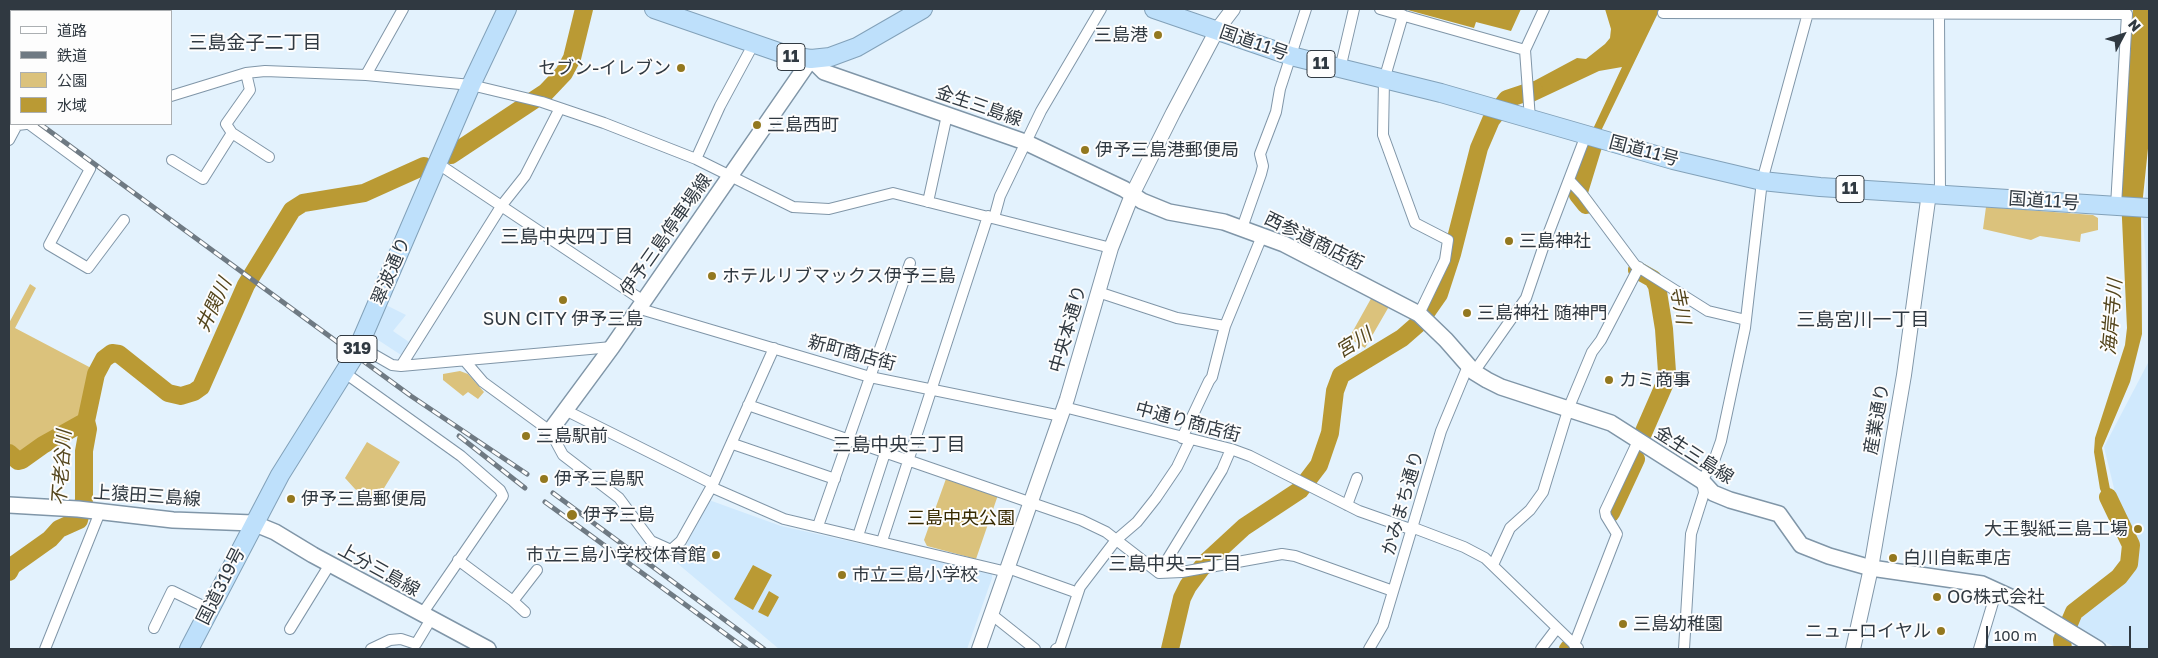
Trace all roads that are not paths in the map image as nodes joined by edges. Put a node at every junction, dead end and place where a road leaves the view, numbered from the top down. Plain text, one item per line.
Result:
1 (403, 9) edge
2 (507, 9) edge
3 (654, 9) edge
4 (923, 9) edge
5 (1101, 9) edge
6 (1154, 9) edge
7 (1222, 9) edge
8 (1233, 9) edge
9 (1306, 9) edge
10 (1354, 9) edge
11 (1380, 9) edge
12 (1544, 9) edge
13 (1663, 13) dead end
14 (1808, 13) junction
15 (1939, 14) junction
16 (1403, 15) junction
17 (1218, 30) junction
18 (753, 45) junction
19 (1525, 50) junction
20 (1291, 56) junction
21 (811, 59) junction
22 (1340, 69) junction
23 (246, 73) junction
24 (366, 75) junction
25 (1384, 80) junction
26 (471, 86) junction
27 (172, 96) edge
28 (560, 108) junction
29 (1524, 114) junction
30 (947, 115) junction
31 (20, 125) edge
32 (232, 134) junction
33 (1586, 135) junction
34 (9, 140) edge
35 (1026, 142) junction
36 (269, 157) dead end
37 (696, 159) junction
38 (172, 160) dead end
39 (437, 163) junction
40 (731, 176) junction
41 (1569, 180) junction
42 (1762, 181) junction
43 (1934, 194) junction
44 (1132, 195) junction
45 (928, 202) junction
46 (502, 205) junction
47 (2118, 206) junction
48 (2146, 208) edge
49 (991, 217) junction
50 (124, 220) dead end
51 (1242, 228) junction
52 (1262, 236) junction
53 (1110, 248) junction
54 (910, 264) dead end
55 (1637, 271) junction
56 (1098, 292) junction
57 (640, 304) junction
58 (1424, 317) junction
59 (1746, 320) junction
60 (1225, 326) junction
61 (359, 346) junction
62 (612, 347) junction
63 (774, 348) junction
64 (465, 361) junction
65 (401, 366) junction
66 (1471, 369) junction
67 (345, 373) junction
68 (870, 377) junction
69 (931, 390) junction
70 (748, 405) junction
71 (1569, 407) junction
72 (565, 410) junction
73 (1062, 412) junction
74 (550, 431) junction
75 (1186, 439) junction
76 (849, 440) junction
77 (1638, 441) junction
78 (733, 444) junction
79 (1231, 450) junction
80 (885, 453) junction
81 (907, 461) junction
82 (1357, 478) dead end
83 (835, 480) junction
84 (1702, 481) junction
85 (712, 486) junction
86 (1032, 502) junction
87 (9, 505) edge
88 (1347, 505) junction
89 (88, 510) junction
90 (253, 523) junction
91 (818, 526) junction
92 (1413, 529) junction
93 (858, 536) junction
94 (1116, 540) junction
95 (882, 542) junction
96 (458, 560) junction
97 (330, 564) junction
98 (1493, 565) junction
99 (1871, 568) junction
100 (537, 570) dead end
101 (1007, 570) junction
102 (1159, 572) junction
103 (1997, 589) junction
104 (1393, 591) junction
105 (1078, 593) junction
106 (513, 601) junction
107 (209, 609) junction
108 (525, 612) dead end
109 (991, 614) junction
110 (426, 617) junction
111 (154, 628) dead end
112 (1557, 628) junction
113 (290, 629) dead end
114 (1577, 647) edge
115 (194, 648) edge
116 (1029, 648) edge
117 (45, 649) edge
118 (371, 649) edge
119 (488, 649) edge
120 (979, 649) edge
121 (1056, 649) edge
122 (1369, 649) edge
123 (1541, 649) edge
124 (1684, 649) edge
125 (1854, 649) edge
126 (1980, 649) edge
127 (2098, 649) edge

1 - 24 street
2 - 26 highway, 翠波通り / 319
3 - 18 highway, 11
4 - 21 highway, 11
5 - 35 street
6 - 17 highway, 国道11号 / 11
7 - 17 street
8 - 17 street
9 - 20 street
10 - 22 street
11 - 16 street
12 - 19 street
13 - 14 street
14 - 15 street
14 - 42 street
15 - 43 street
15 - 47 street
16 - 19 street
16 - 25 street
17 - 20 highway, 国道11号 / 11
17 - 44 street, 中央本通り
18 - 21 highway, 11
18 - 37 street
19 - 29 street
20 - 22 highway, 国道11号 / 11
20 - 51 street
21 - 30 main road, 金生三島線
21 - 40 main road, 伊予三島停車場線
22 - 25 highway, 国道11号 / 11
23 - 24 street
23 - 27 street
23 - 32 street
24 - 26 street
25 - 29 highway, 国道11号 / 11
25 - 58 street
26 - 28 street
26 - 39 highway, 翠波通り / 319
28 - 37 street
28 - 46 street
29 - 33 highway, 国道11号 / 11
30 - 35 main road, 金生三島線
30 - 45 street
31 - 34 street
31 - 50 street
32 - 36 street
32 - 38 street
33 - 41 street, かみまち通り
33 - 42 highway, 国道11号 / 11
35 - 44 main road, 金生三島線
35 - 49 street
37 - 40 street
39 - 46 street, 新町商店街
39 - 61 highway, 翠波通り / 319
40 - 45 street
40 - 57 main road, 伊予三島停車場線
41 - 55 street
41 - 66 street, かみまち通り
42 - 43 highway, 国道11号 / 11
42 - 59 street
43 - 47 highway, 国道11号 / 11
43 - 99 street, 産業通り
44 - 51 main road, 西参道商店街
44 - 53 street, 中央本通り
45 - 49 street
46 - 57 street, 新町商店街
46 - 65 street
47 - 48 highway, 国道11号 / 11
49 - 53 street
49 - 69 street
51 - 52 main road, 西参道商店街
52 - 58 main road, 西参道商店街
52 - 60 street
53 - 56 street, 中央本通り
54 - 68 street
55 - 59 street
55 - 71 street
56 - 60 street
56 - 73 street, 中央本通り
57 - 62 main road, 伊予三島停車場線
57 - 63 street, 新町商店街
58 - 66 main road, 金生三島線
59 - 84 street
60 - 75 street
61 - 65 street
61 - 67 highway, 翠波通り / 319
62 - 64 street
62 - 72 main road, 伊予三島停車場線
63 - 68 street, 新町商店街
63 - 70 street
64 - 65 street
64 - 74 street
66 - 71 main road, 金生三島線
66 - 92 street, かみまち通り
67 - 90 highway, 翠波通り / 319
67 - 96 street
68 - 69 street, 新町商店街
68 - 76 street
69 - 73 street, 新町商店街
69 - 81 street
70 - 76 street
70 - 78 street
71 - 77 main road, 金生三島線
71 - 98 street
72 - 74 main road, 伊予三島停車場線
72 - 85 street
73 - 75 street, 中通り商店街
73 - 86 street, 中央本通り
74 - 85 street
75 - 79 street, 中通り商店街
75 - 94 street
76 - 80 street
76 - 83 street
77 - 84 main road, 金生三島線
77 - 114 street
78 - 83 street
78 - 85 street
79 - 88 street, 中通り商店街
79 - 102 street
80 - 81 street
80 - 93 street
81 - 86 street
81 - 95 street
82 - 88 street
83 - 91 street
84 - 99 main road, 金生三島線
84 - 124 street
85 - 91 street
86 - 94 street
86 - 101 street, 中央本通り
87 - 89 main road, 上猿田三島線
88 - 92 street, 中通り商店街
89 - 90 main road, 上猿田三島線
89 - 117 street
90 - 97 main road, 上分三島線
90 - 107 highway, 国道319号 / 319
91 - 93 street
92 - 98 street, 中通り商店街
92 - 104 street, かみまち通り
93 - 95 street
94 - 102 street
94 - 105 street
95 - 101 street
96 - 106 street
96 - 110 street
97 - 110 main road, 上分三島線
97 - 113 street
98 - 112 street, 中通り商店街
99 - 103 main road, 金生三島線
99 - 125 street, 産業通り
100 - 106 street
101 - 105 street
101 - 109 street, 中央本通り
102 - 104 street
103 - 126 street
103 - 127 main road, 金生三島線
104 - 122 street, かみまち通り
105 - 121 street
106 - 108 street
107 - 111 street
107 - 115 highway, 国道319号 / 319
109 - 116 street
109 - 120 street, 中央本通り
110 - 118 street
110 - 119 main road, 上分三島線
112 - 114 street, 中通り商店街
112 - 123 street

